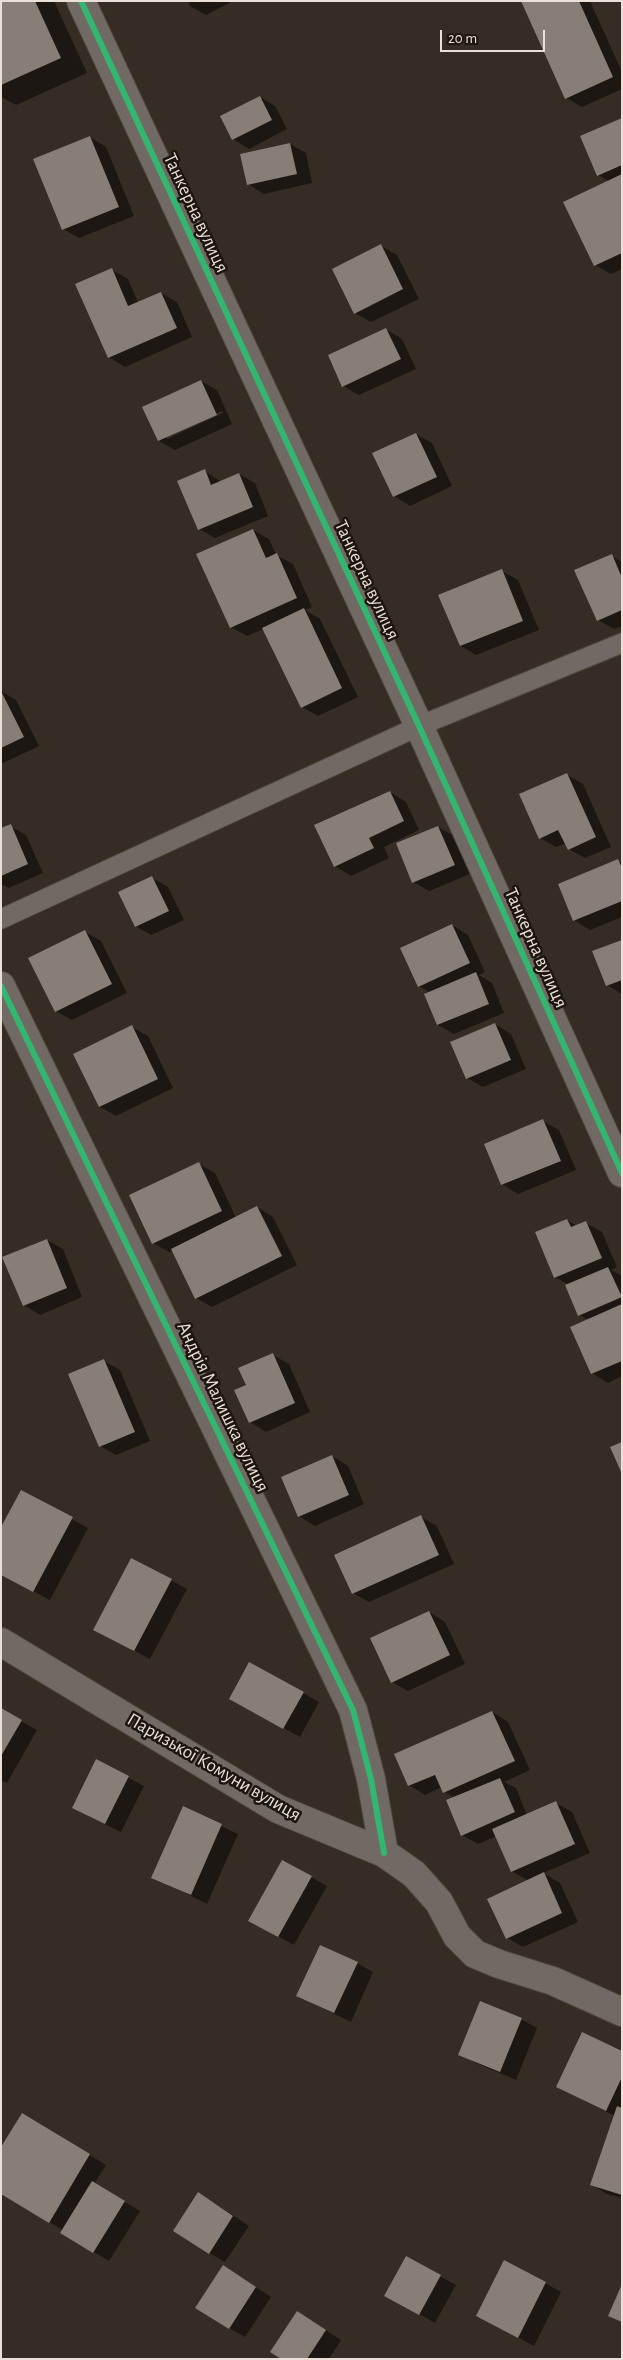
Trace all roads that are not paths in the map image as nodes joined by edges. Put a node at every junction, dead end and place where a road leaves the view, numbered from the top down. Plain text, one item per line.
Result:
1 (81, 1) edge
2 (622, 643) edge
3 (419, 726) junction
4 (1, 919) edge
5 (1, 986) edge
6 (622, 1173) edge
7 (1, 1642) edge
8 (384, 1853) junction
9 (622, 2012) edge

1 - 3 street, Танкерна вулиця
2 - 3 lane
3 - 4 lane
3 - 6 street, Танкерна вулиця
5 - 8 street, Андрія Малишка вулиця
7 - 8 street, Паризької Комуни вулиця
8 - 9 street, Паризької Комуни вулиця

